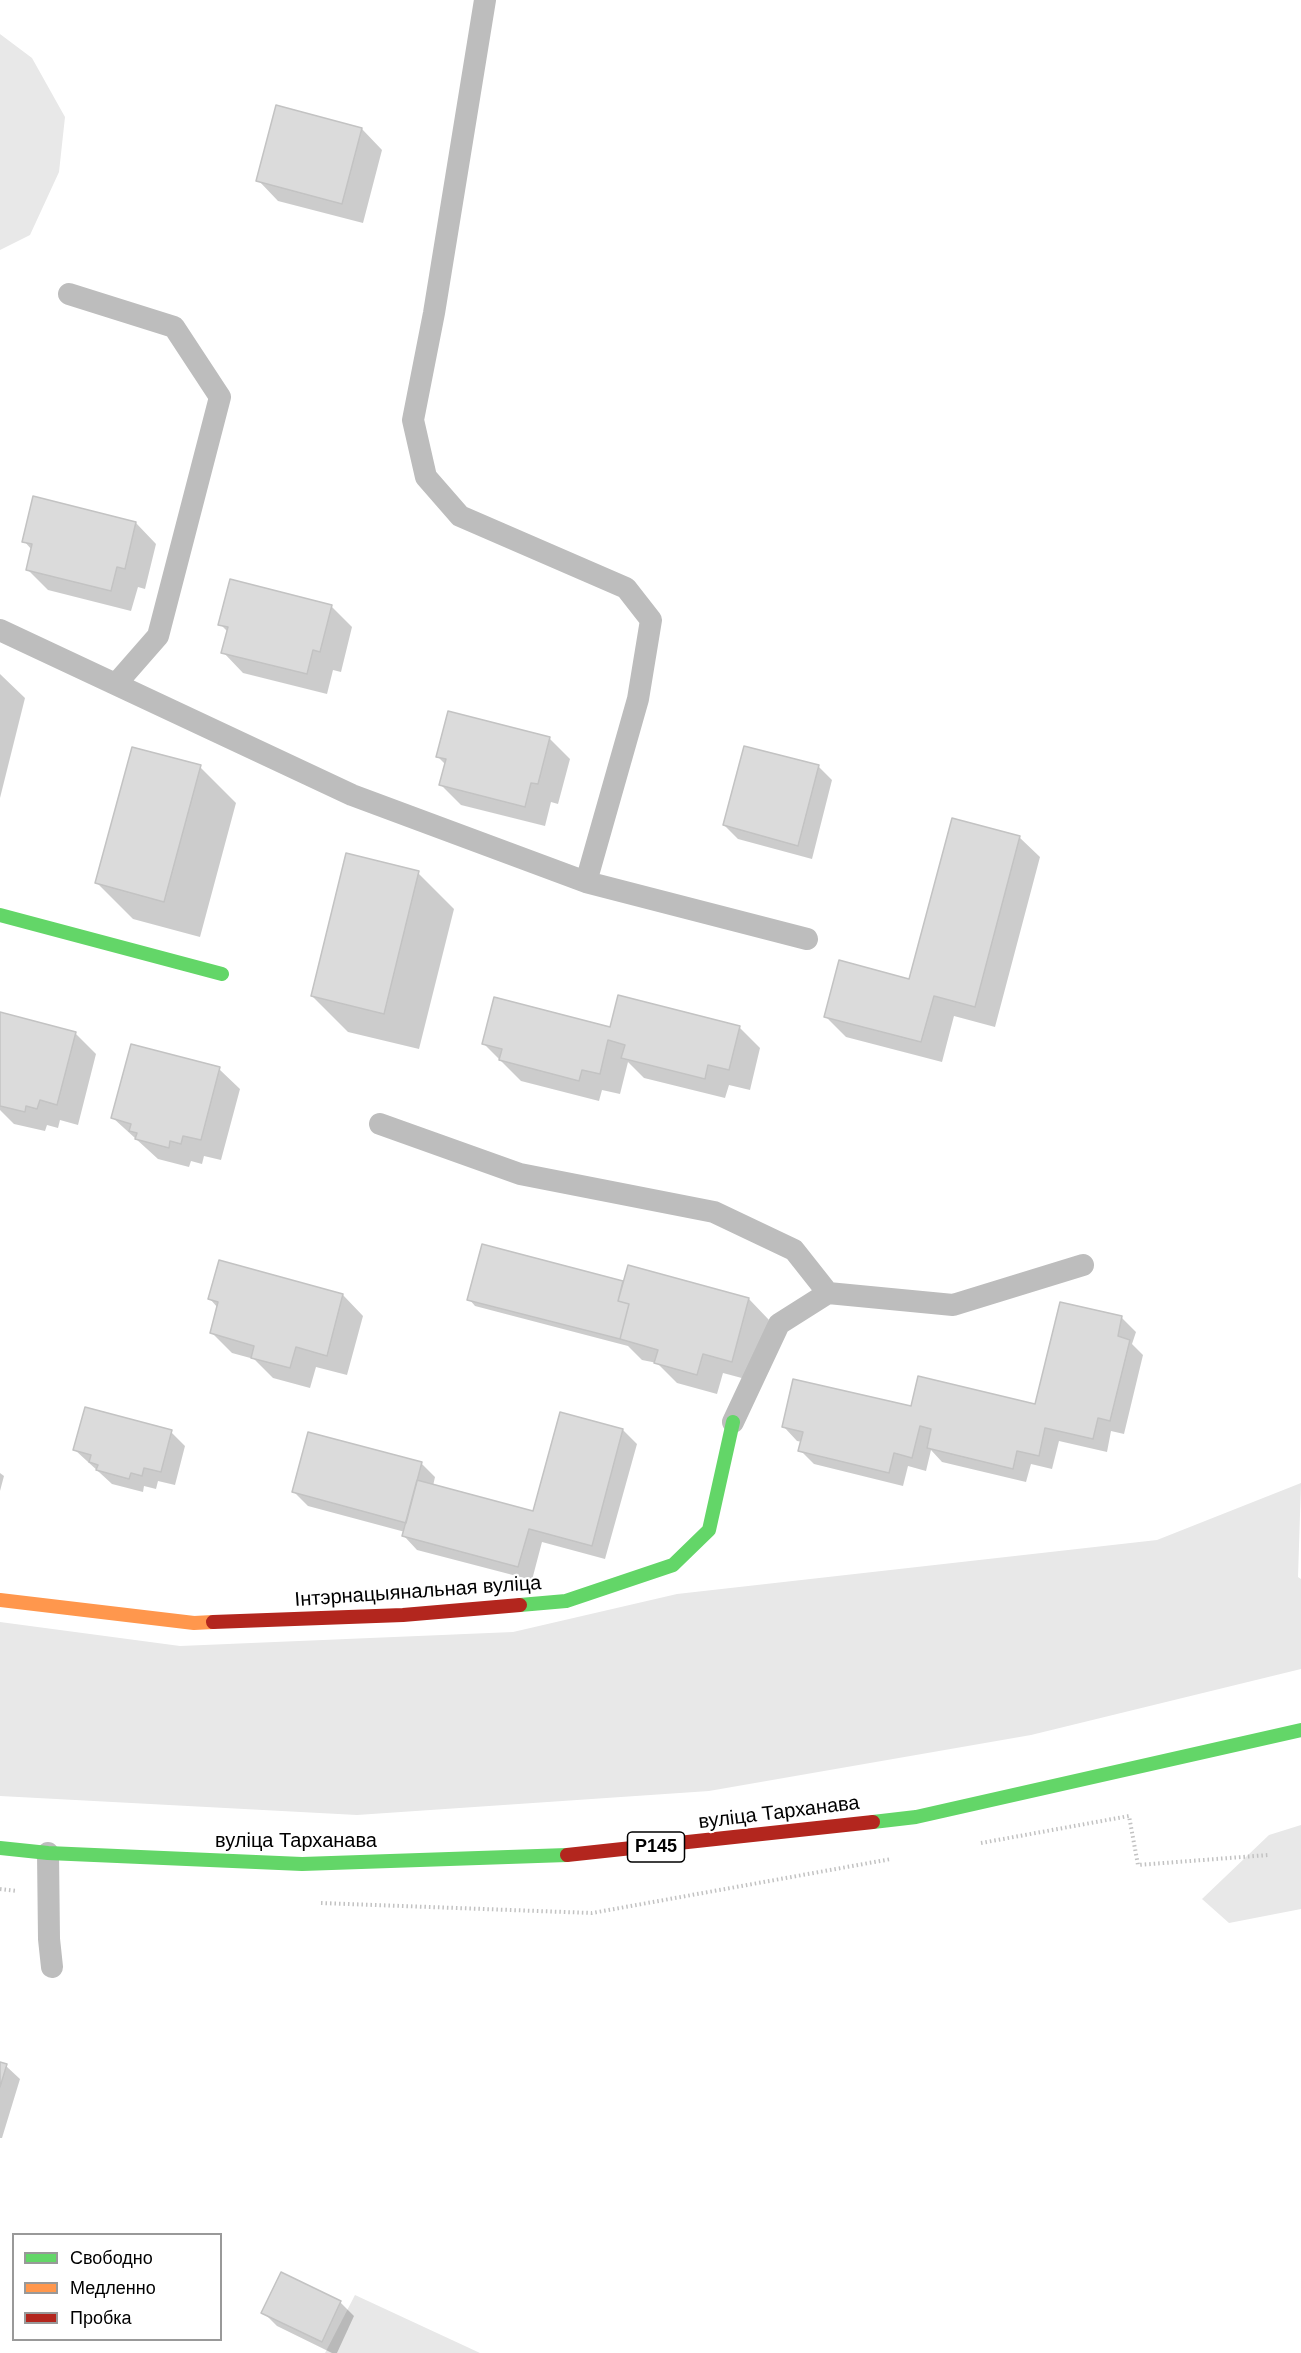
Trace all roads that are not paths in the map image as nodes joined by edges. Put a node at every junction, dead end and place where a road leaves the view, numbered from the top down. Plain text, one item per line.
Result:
1 (485, 0) edge
2 (69, 294) dead end
3 (0, 630) edge
4 (116, 684) junction
5 (586, 882) junction
6 (0, 915) edge
7 (807, 939) dead end
8 (222, 974) dead end
9 (380, 1124) dead end
10 (1083, 1265) dead end
11 (828, 1293) junction
12 (733, 1422) joint
13 (0, 1600) edge
14 (1301, 1730) edge
15 (0, 1848) edge
16 (48, 1852) junction
17 (52, 1968) dead end

1 - 5 lane
2 - 4 lane
3 - 4 lane
4 - 5 lane
5 - 7 lane
6 - 8 main road
9 - 11 lane
10 - 11 lane
11 - 12 lane
12 - 13 main road, Інтэрнацыянальная вуліца
14 - 16 main road, вуліца Тарханава / Р145
15 - 16 main road, вуліца Тарханава / Р145
16 - 17 lane

